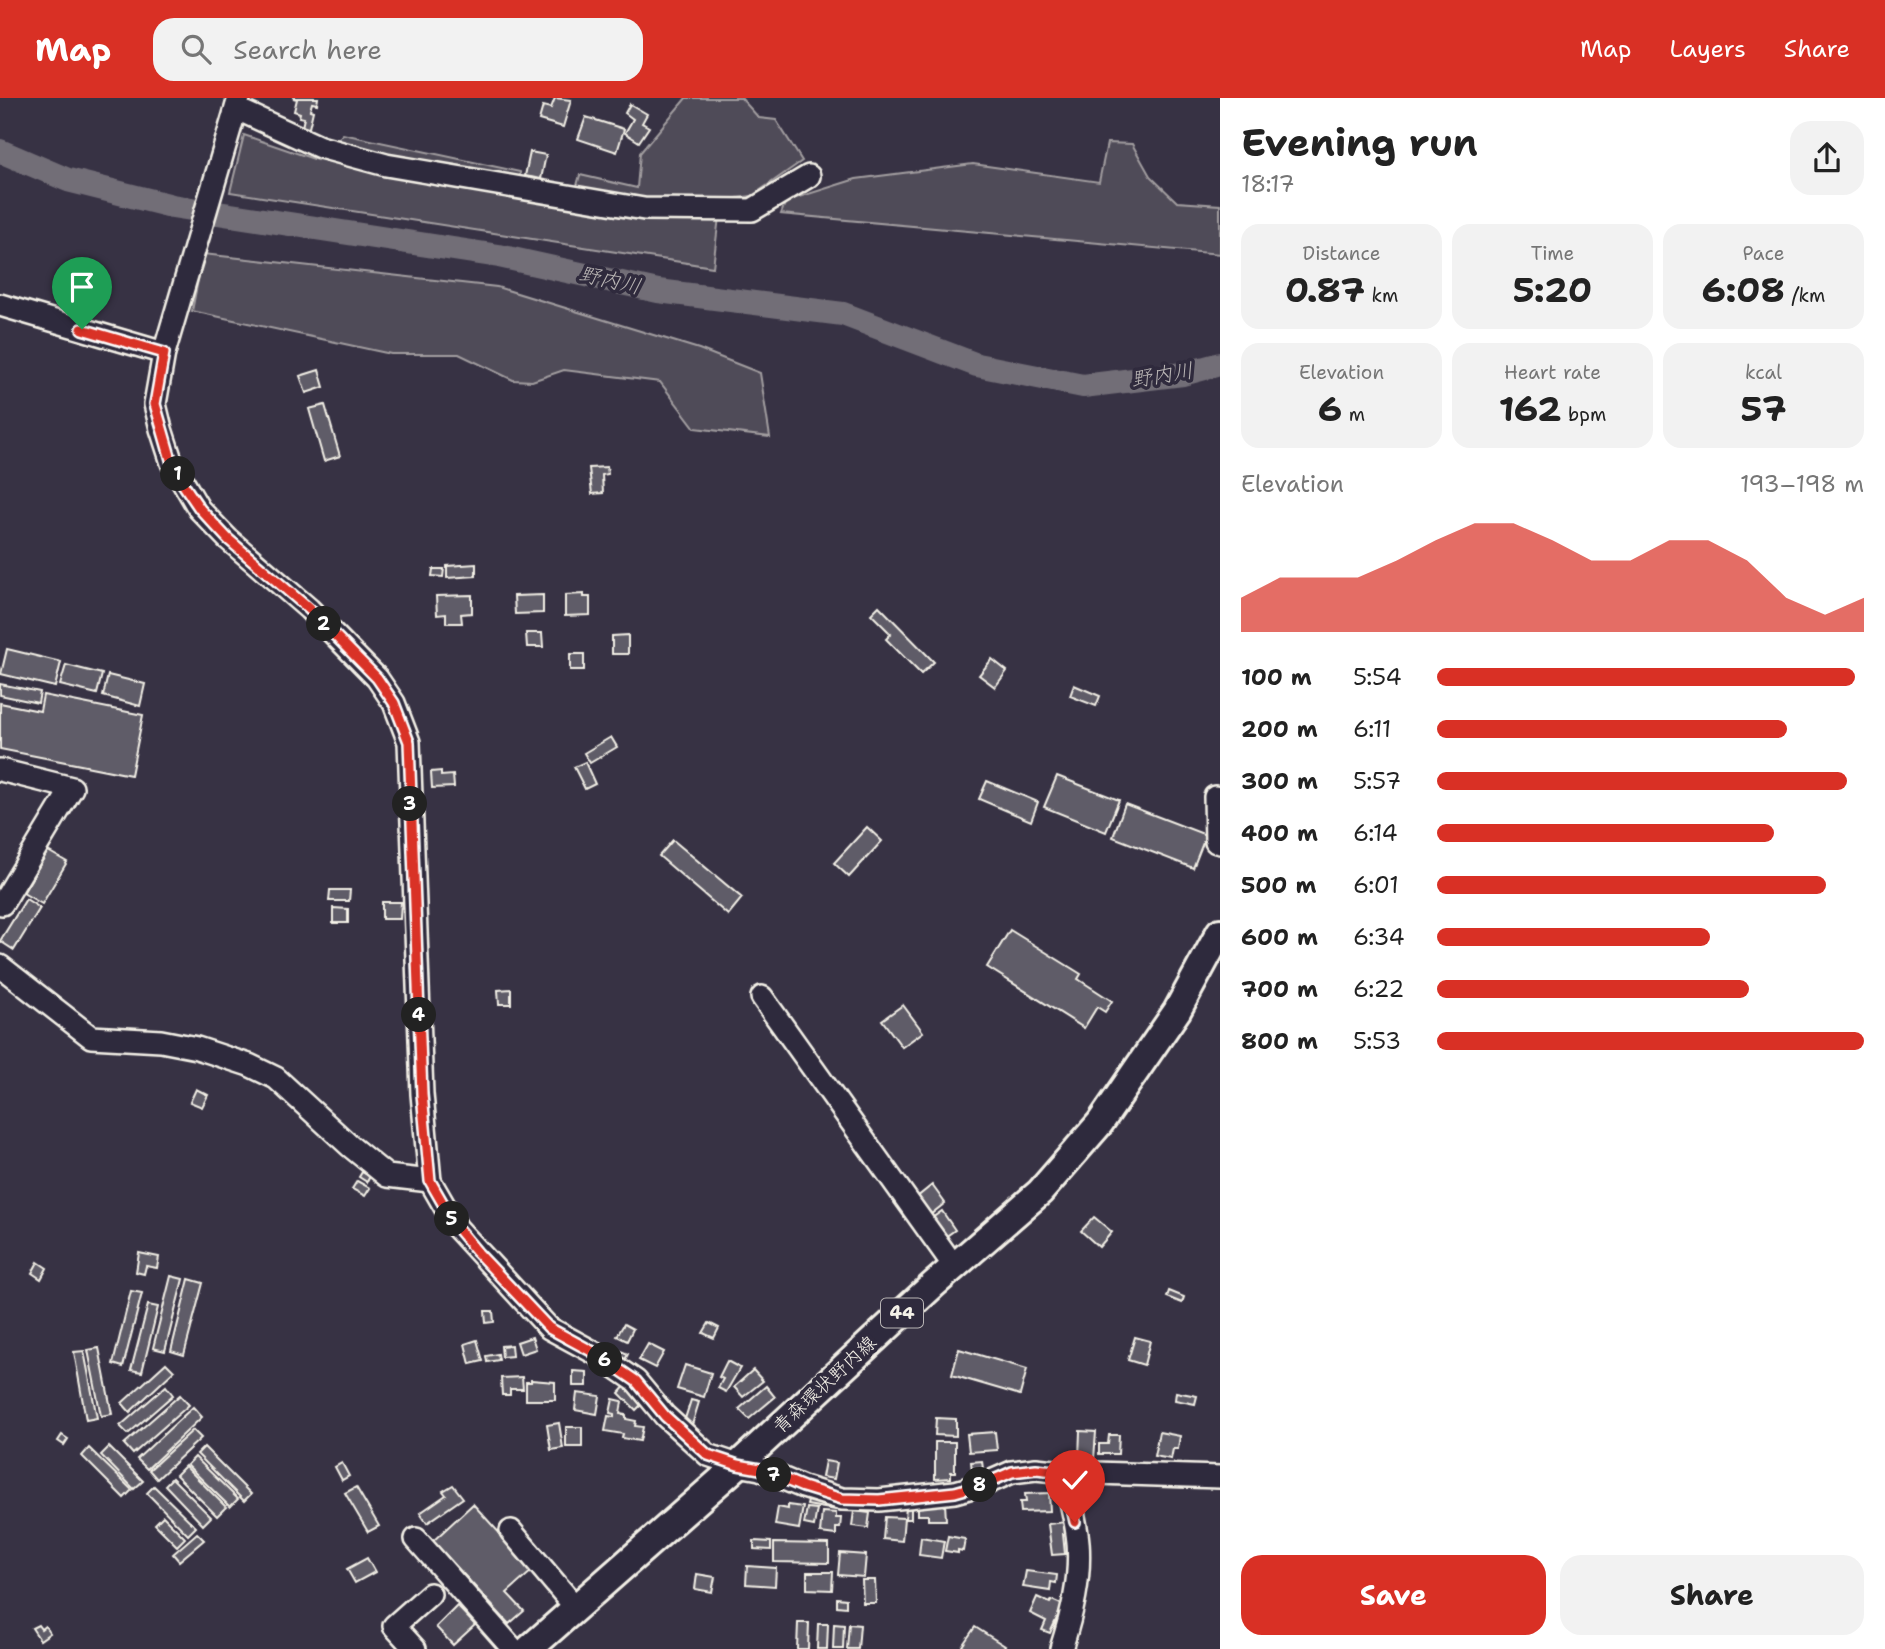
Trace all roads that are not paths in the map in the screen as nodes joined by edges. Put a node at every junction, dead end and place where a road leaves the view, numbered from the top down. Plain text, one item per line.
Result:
1 (238, 103) edge
2 (809, 176) dead end
3 (0, 305) edge
4 (164, 353) junction
5 (0, 771) edge
6 (1220, 799) edge
7 (1220, 843) edge
8 (0, 903) edge
9 (1216, 948) edge
10 (0, 966) edge
11 (762, 997) dead end
12 (430, 1181) junction
13 (954, 1266) junction
14 (738, 1465) junction
15 (1064, 1472) junction
16 (1220, 1477) edge
17 (511, 1531) dead end
18 (416, 1539) dead end
19 (430, 1594) dead end
20 (576, 1608) junction
21 (415, 1649) edge
22 (513, 1649) edge
23 (529, 1649) edge
24 (1061, 1649) edge

1 - 2 street
1 - 4 street
3 - 4 street
4 - 12 street
5 - 8 street
6 - 7 street
9 - 13 main road, 青森環状野内線 / 44
10 - 12 street
11 - 13 street
12 - 14 street
13 - 14 main road, 青森環状野内線 / 44
14 - 15 street
14 - 20 main road, 青森環状野内線 / 44
15 - 16 street
15 - 24 street
17 - 20 street
18 - 22 street
19 - 21 street
20 - 23 main road, 青森環状野内線 / 44

